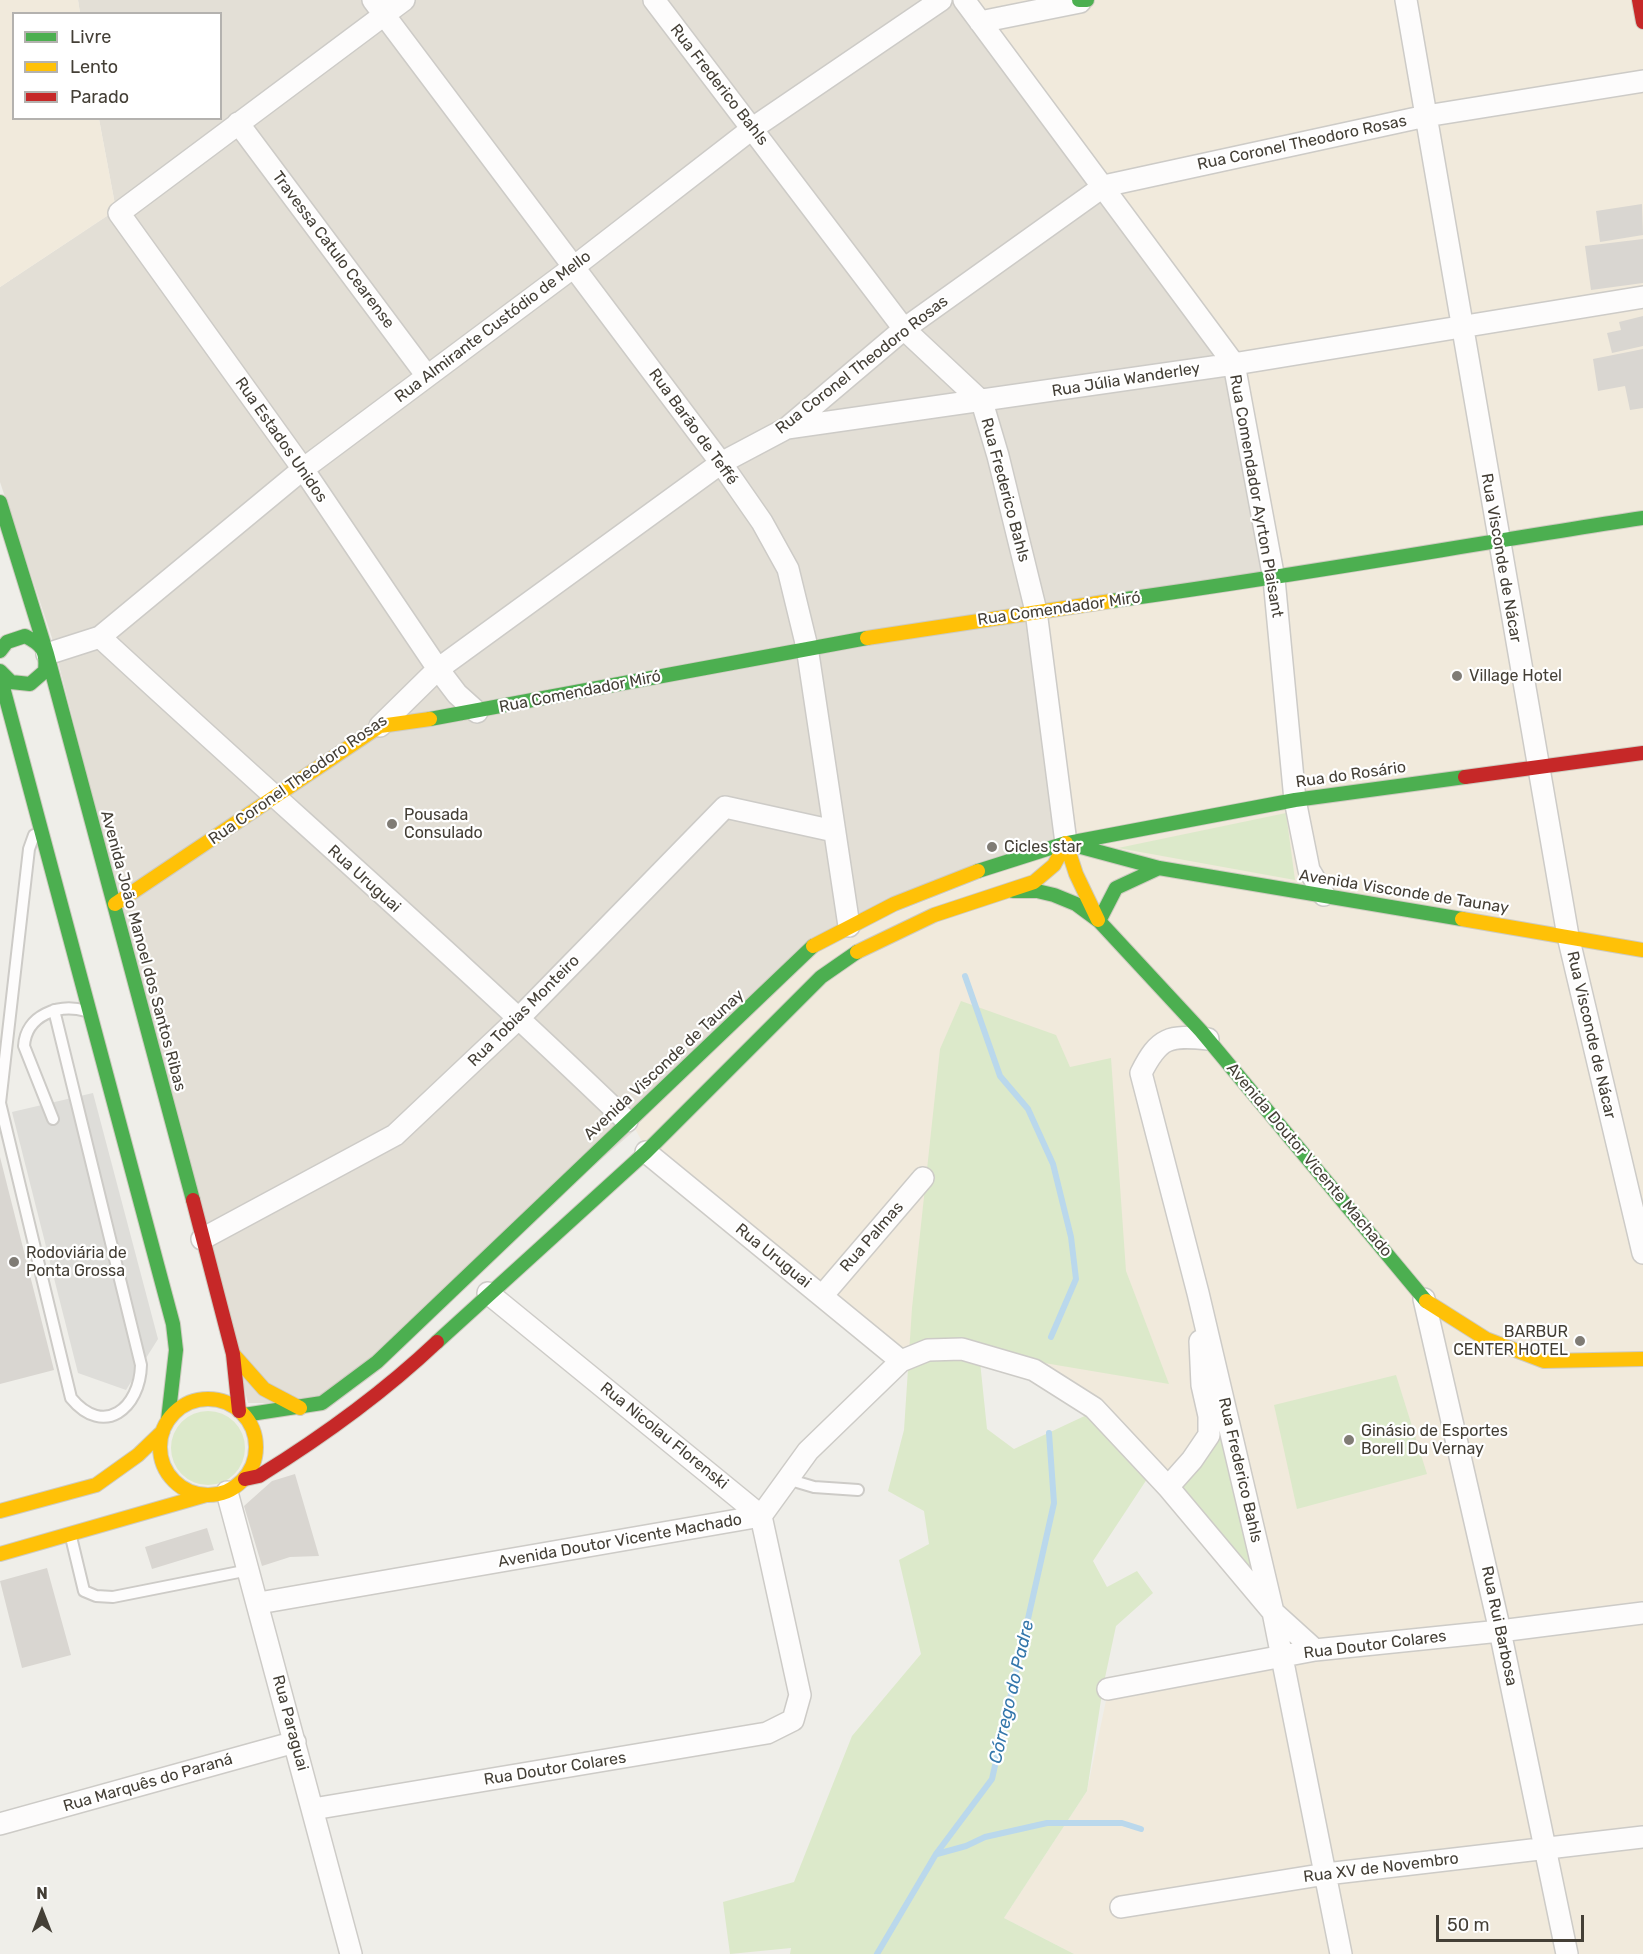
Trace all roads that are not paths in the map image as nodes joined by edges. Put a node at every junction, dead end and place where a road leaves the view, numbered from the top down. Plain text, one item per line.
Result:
1 (404, 0) edge
2 (654, 0) edge
3 (941, 0) edge
4 (964, 0) edge
5 (1082, 0) edge
6 (1406, 0) edge
7 (1639, 0) edge
8 (378, 7) edge
9 (980, 22) junction
10 (1643, 22) edge
11 (1643, 81) edge
12 (1426, 116) junction
13 (238, 123) junction
14 (753, 128) junction
15 (1104, 186) junction
16 (575, 266) junction
17 (1643, 297) edge
18 (1462, 325) junction
19 (904, 329) junction
20 (1234, 364) junction
21 (427, 376) junction
22 (982, 402) junction
23 (787, 428) junction
24 (721, 463) junction
25 (303, 469) junction
26 (0, 502) edge
27 (1643, 518) edge
28 (1497, 540) junction
29 (1274, 579) junction
30 (1036, 611) junction
31 (100, 638) junction
32 (807, 647) junction
33 (0, 651) edge
34 (48, 654) junction
35 (438, 669) junction
36 (0, 673) edge
37 (477, 712) junction
38 (381, 726) junction
39 (1643, 753) edge
40 (1539, 765) junction
41 (274, 799) junction
42 (1295, 800) junction
43 (39, 824) junction
44 (834, 831) junction
45 (1066, 843) junction
46 (1159, 868) junction
47 (1010, 891) junction
48 (1324, 895) junction
49 (116, 904) junction
50 (1099, 921) junction
51 (849, 926) junction
52 (1568, 936) junction
53 (1643, 950) edge
54 (54, 1010) junction
55 (89, 1012) junction
56 (520, 1017) junction
57 (1208, 1040) junction
58 (53, 1119) dead end
59 (627, 1121) junction
60 (646, 1152) junction
61 (923, 1178) dead end
62 (202, 1239) junction
63 (1643, 1253) edge
64 (488, 1293) junction
65 (1198, 1293) junction
66 (822, 1296) junction
67 (1424, 1299) junction
68 (233, 1354) junction
69 (1643, 1359) edge
70 (901, 1361) junction
71 (300, 1408) junction
72 (242, 1413) junction
73 (166, 1426) junction
74 (245, 1479) junction
75 (787, 1479) junction
76 (1168, 1487) junction
77 (858, 1490) dead end
78 (227, 1492) junction
79 (206, 1495) junction
80 (0, 1511) edge
81 (761, 1516) junction
82 (70, 1534) junction
83 (0, 1554) edge
84 (249, 1570) junction
85 (259, 1603) junction
86 (1273, 1612) junction
87 (1643, 1613) edge
88 (1500, 1631) junction
89 (1315, 1650) junction
90 (1281, 1658) junction
91 (1108, 1689) dead end
92 (295, 1742) junction
93 (313, 1809) junction
94 (0, 1824) edge
95 (1643, 1837) edge
96 (1546, 1849) junction
97 (1326, 1874) junction
98 (1121, 1907) dead end
99 (351, 1954) edge
100 (1341, 1954) edge
101 (1567, 1954) edge

1 - 8 street
2 - 14 street, Rua Frederico Bahls
3 - 14 street, Rua Almirante Custódio de Mello
4 - 9 street, Rua Comendador Ayrton Plaisant
5 - 9 street
6 - 12 street, Rua Visconde de Nácar
7 - 10 main road
8 - 13 street
8 - 16 street, Rua Barão de Teffé
9 - 15 street, Rua Comendador Ayrton Plaisant
11 - 12 street, Rua Coronel Theodoro Rosas
12 - 15 street, Rua Coronel Theodoro Rosas
12 - 18 street, Rua Visconde de Nácar
13 - 21 street, Travessa Catulo Cearense
13 - 25 street, Rua Estados Unidos
14 - 16 street, Rua Almirante Custódio de Mello
14 - 19 street, Rua Frederico Bahls
15 - 19 street, Rua Coronel Theodoro Rosas
15 - 20 street, Rua Comendador Ayrton Plaisant
16 - 21 street, Rua Almirante Custódio de Mello
16 - 24 street, Rua Barão de Teffé
17 - 18 street, Rua Júlia Wanderley
18 - 20 street, Rua Júlia Wanderley
18 - 28 street, Rua Visconde de Nácar
19 - 22 street, Rua Frederico Bahls
19 - 23 street, Rua Coronel Theodoro Rosas
20 - 22 street, Rua Júlia Wanderley
20 - 29 street, Rua Comendador Ayrton Plaisant
21 - 25 street, Rua Almirante Custódio de Mello
22 - 23 street, Rua Júlia Wanderley
22 - 30 street, Rua Frederico Bahls
23 - 24 street, Rua Coronel Theodoro Rosas
24 - 32 street, Rua Barão de Teffé
24 - 35 street, Rua Coronel Theodoro Rosas
25 - 31 street, Rua Almirante Custódio de Mello
25 - 35 street, Rua Estados Unidos
26 - 34 main road, Avenida João Manoel dos Santos Ribas
27 - 28 main road, Rua Comendador Miró
28 - 29 main road, Rua Comendador Miró
28 - 40 street, Rua Visconde de Nácar
29 - 30 main road, Rua Comendador Miró
29 - 42 street, Rua Comendador Ayrton Plaisant
30 - 32 main road, Rua Comendador Miró
30 - 45 street, Rua Frederico Bahls
31 - 34 street, Rua Almirante Custódio de Mello
31 - 41 street, Rua Uruguai
32 - 37 main road, Rua Comendador Miró
32 - 44 street, Rua Barão de Teffé
33 - 34 main road
34 - 36 main road
34 - 49 main road, Avenida João Manoel dos Santos Ribas
35 - 37 street, Rua Comendador Miró
35 - 38 street, Rua Coronel Theodoro Rosas
36 - 43 main road
37 - 38 main road, Rua Comendador Miró
38 - 41 main road, Rua Coronel Theodoro Rosas
39 - 40 main road, Rua do Rosário
40 - 42 main road, Rua do Rosário
40 - 52 street, Rua Visconde de Nácar
41 - 49 main road, Rua Coronel Theodoro Rosas
41 - 56 street, Rua Uruguai
42 - 45 main road, Rua do Rosário
42 - 48 street, Rua Comendador Ayrton Plaisant
43 - 54 lane
43 - 55 main road
44 - 51 street, Rua Barão de Teffé
44 - 56 street, Rua Tobias Monteiro
45 - 46 main road, Avenida Visconde de Taunay
45 - 47 main road
45 - 50 main road
45 - 51 main road, Avenida Visconde de Taunay
46 - 48 main road, Avenida Visconde de Taunay
46 - 50 main road
47 - 50 main road, Avenida Doutor Vicente Machado
47 - 60 main road
48 - 52 main road, Avenida Visconde de Taunay
49 - 62 main road, Avenida João Manoel dos Santos Ribas
50 - 57 main road, Avenida Doutor Vicente Machado
51 - 59 main road, Avenida Visconde de Taunay
52 - 53 main road, Avenida Visconde de Taunay
52 - 63 street, Rua Visconde de Nácar
54 - 55 lane
54 - 58 lane
55 - 73 main road
56 - 59 street, Rua Uruguai
56 - 62 street, Rua Tobias Monteiro
57 - 65 street, Rua Frederico Bahls
57 - 67 main road, Avenida Doutor Vicente Machado
59 - 71 main road, Avenida Visconde de Taunay
60 - 64 main road
60 - 66 street, Rua Uruguai
61 - 66 street, Rua Palmas
62 - 68 main road, Avenida João Manoel dos Santos Ribas
64 - 74 main road
64 - 81 street, Rua Nicolau Florenski
65 - 76 street
65 - 86 street, Rua Frederico Bahls
66 - 70 street, Rua Uruguai
67 - 69 main road, Avenida Doutor Vicente Machado
67 - 88 street, Rua Rui Barbosa
68 - 71 main road
68 - 72 main road, Avenida João Manoel dos Santos Ribas
70 - 75 street, Avenida Doutor Vicente Machado
70 - 76 street, Avenida Doutor Vicente Machado
71 - 72 main road, Avenida Visconde de Taunay
72 - 73 main road, Avenida Visconde de Taunay
72 - 74 main road
73 - 79 main road
73 - 80 main road, Avenida Visconde de Taunay
74 - 78 main road
75 - 77 lane
75 - 81 street, Avenida Doutor Vicente Machado
76 - 86 street, Avenida Doutor Vicente Machado
78 - 79 main road
78 - 84 street, Rua Paraguai
79 - 82 main road
81 - 85 street, Avenida Doutor Vicente Machado
81 - 93 street, Rua Doutor Colares
82 - 83 main road
82 - 84 lane
84 - 85 street, Rua Paraguai
85 - 92 street, Rua Paraguai
86 - 89 street, Avenida Doutor Vicente Machado
86 - 90 street, Rua Frederico Bahls
87 - 88 street, Rua Doutor Colares
88 - 89 street, Rua Doutor Colares
88 - 96 street, Rua Rui Barbosa
89 - 90 street, Rua Doutor Colares
90 - 91 street, Rua Doutor Colares
90 - 97 street, Rua Frederico Bahls
92 - 93 street, Rua Paraguai
92 - 94 street, Rua Marquês do Paraná
93 - 99 street, Rua Paraguai
95 - 96 street, Rua XV de Novembro
96 - 97 street, Rua XV de Novembro
96 - 101 street, Rua Rui Barbosa
97 - 98 street, Rua XV de Novembro
97 - 100 street, Rua Frederico Bahls

